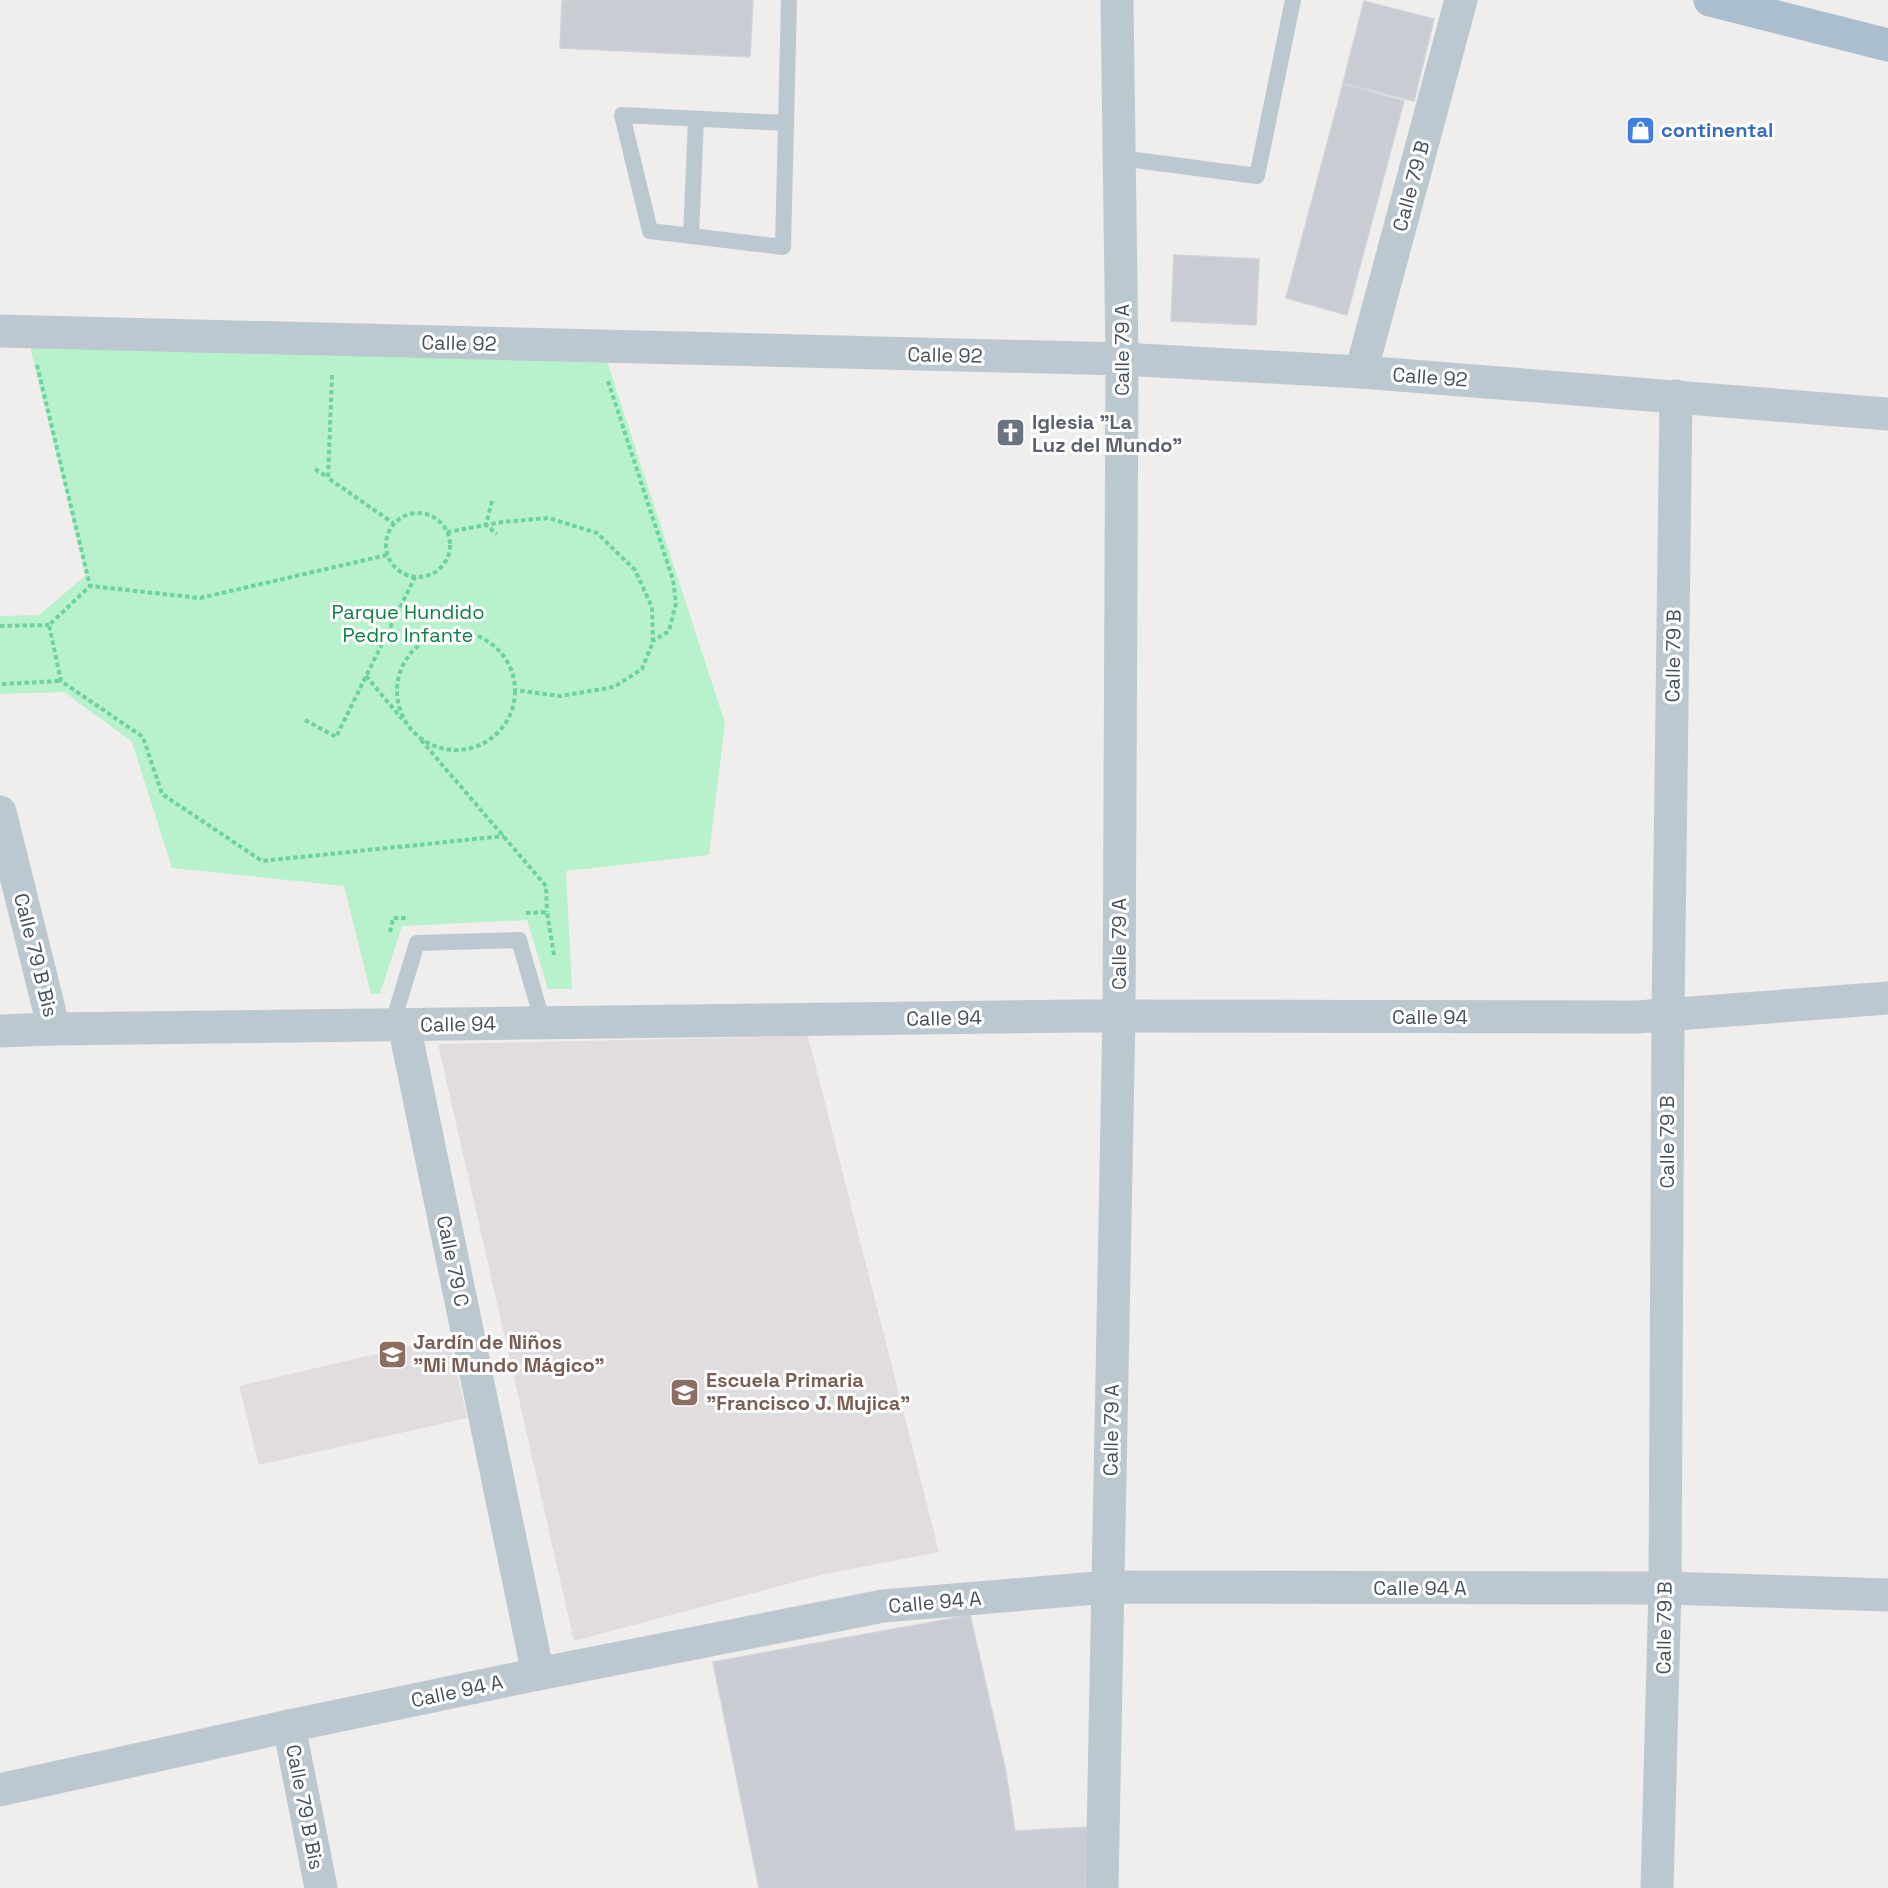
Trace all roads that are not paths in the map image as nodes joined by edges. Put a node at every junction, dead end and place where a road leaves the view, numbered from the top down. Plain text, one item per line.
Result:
1 (789, 0) edge
2 (1117, 0) edge
3 (1293, 0) edge
4 (1461, 0) edge
5 (1710, 0) edge
6 (1888, 45) edge
7 (696, 119) junction
8 (786, 123) junction
9 (1120, 158) junction
10 (692, 236) junction
11 (0, 331) edge
12 (1122, 359) junction
13 (1361, 372) junction
14 (1676, 396) junction
15 (1888, 414) edge
16 (0, 812) edge
17 (1888, 998) edge
18 (1668, 1014) junction
19 (1119, 1016) junction
20 (543, 1023) junction
21 (398, 1025) junction
22 (54, 1029) junction
23 (0, 1031) edge
24 (1108, 1587) junction
25 (1665, 1588) junction
26 (1888, 1595) edge
27 (538, 1674) junction
28 (289, 1726) junction
29 (0, 1790) edge
30 (321, 1888) edge
31 (1102, 1888) edge
32 (1658, 1888) edge

1 - 8 lane
2 - 9 street, Calle 79 A
3 - 9 lane
4 - 13 street, Calle 79 B
5 - 6 main road
7 - 8 lane
7 - 10 lane
7 - 10 lane
8 - 10 lane
9 - 12 street, Calle 79 A
11 - 12 street, Calle 92
12 - 13 street, Calle 92
12 - 19 street, Calle 79 A
13 - 14 street, Calle 92
14 - 15 street, Calle 92
14 - 18 street, Calle 79 B
16 - 22 street, Calle 79 B Bis
17 - 18 street, Calle 94
18 - 19 street, Calle 94
18 - 25 street, Calle 79 B
19 - 20 street, Calle 94
19 - 24 street, Calle 79 A
20 - 21 street, Calle 94
20 - 21 lane
21 - 22 street, Calle 94
21 - 27 street, Calle 79 C
22 - 23 street, Calle 94
24 - 25 street, Calle 94 A
24 - 27 street, Calle 94 A
24 - 31 street, Calle 79 A
25 - 26 street, Calle 94 A
25 - 32 street, Calle 79 B
27 - 28 street, Calle 94 A
28 - 29 street, Calle 94 A
28 - 30 street, Calle 79 B Bis

